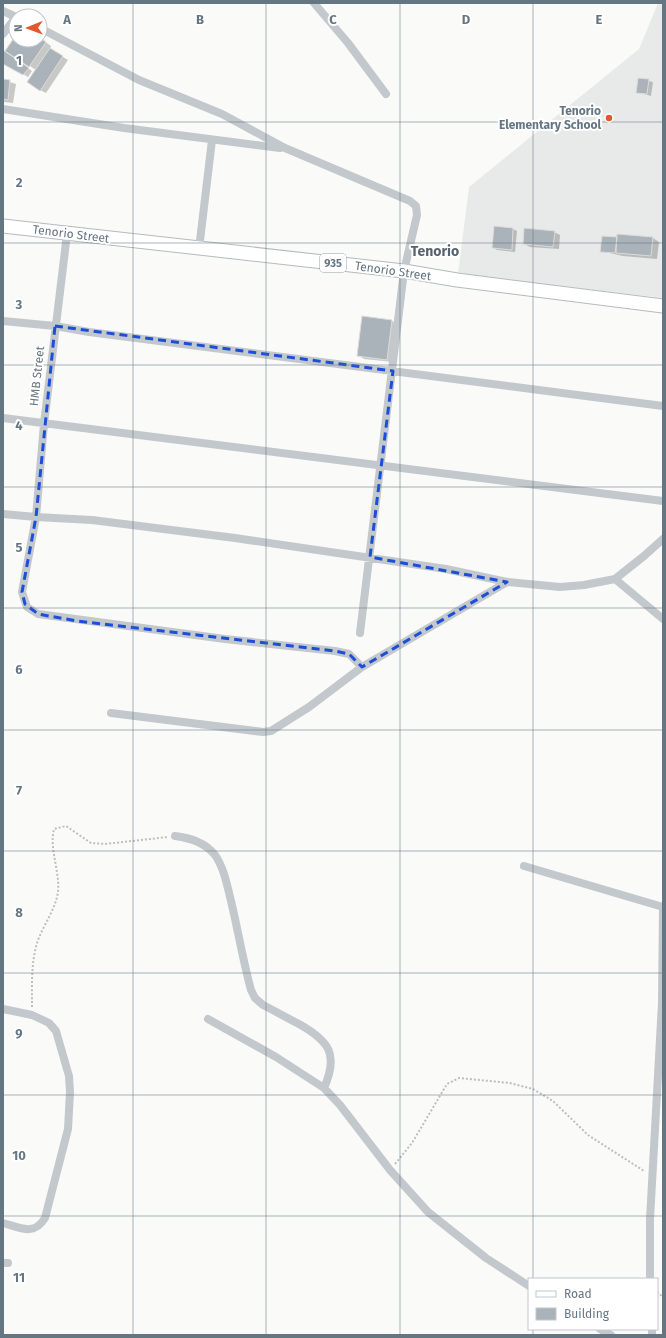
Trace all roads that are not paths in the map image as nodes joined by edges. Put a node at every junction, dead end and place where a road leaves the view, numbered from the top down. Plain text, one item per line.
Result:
1 (314, 3) edge
2 (48, 32) edge
3 (386, 94) dead end
4 (3, 110) edge
5 (212, 140) junction
6 (285, 148) junction
7 (3, 226) edge
8 (67, 234) junction
9 (199, 248) junction
10 (404, 271) junction
11 (663, 306) edge
12 (3, 321) edge
13 (55, 326) junction
14 (393, 371) junction
15 (663, 406) edge
16 (3, 418) edge
17 (44, 424) junction
18 (379, 465) junction
19 (663, 501) edge
20 (3, 514) edge
21 (36, 517) junction
22 (663, 539) edge
23 (370, 557) junction
24 (615, 579) junction
25 (507, 582) junction
26 (663, 619) edge
27 (360, 633) dead end
28 (362, 667) junction
29 (111, 713) dead end
30 (175, 836) road end
31 (524, 866) dead end
32 (663, 907) edge
33 (3, 1009) edge
34 (208, 1019) dead end
35 (324, 1088) junction
36 (3, 1223) edge
37 (650, 1278) edge
38 (528, 1285) edge
39 (602, 1330) edge
40 (611, 1335) edge

1 - 3 street
2 - 6 street
4 - 5 street
5 - 6 street
5 - 9 street
6 - 10 street
7 - 8 main road, Tenorio Street / 935
8 - 9 main road, Tenorio Street / 935
8 - 13 street, HMB Street
9 - 10 main road, Tenorio Street / 935
10 - 11 main road, Tenorio Street / 935
10 - 14 street
12 - 13 street
13 - 14 street
13 - 17 street, HMB Street
14 - 15 street
14 - 18 street
16 - 17 street
17 - 18 street
17 - 21 street, HMB Street
18 - 19 street
18 - 23 street
20 - 21 street
21 - 23 street
21 - 28 street, HMB Street
22 - 24 street
23 - 25 street
23 - 27 street
24 - 25 street
24 - 26 street
25 - 28 street
28 - 29 street
30 - 35 street
31 - 32 street
32 - 37 street
33 - 36 street
34 - 35 street
35 - 38 street
39 - 40 street

